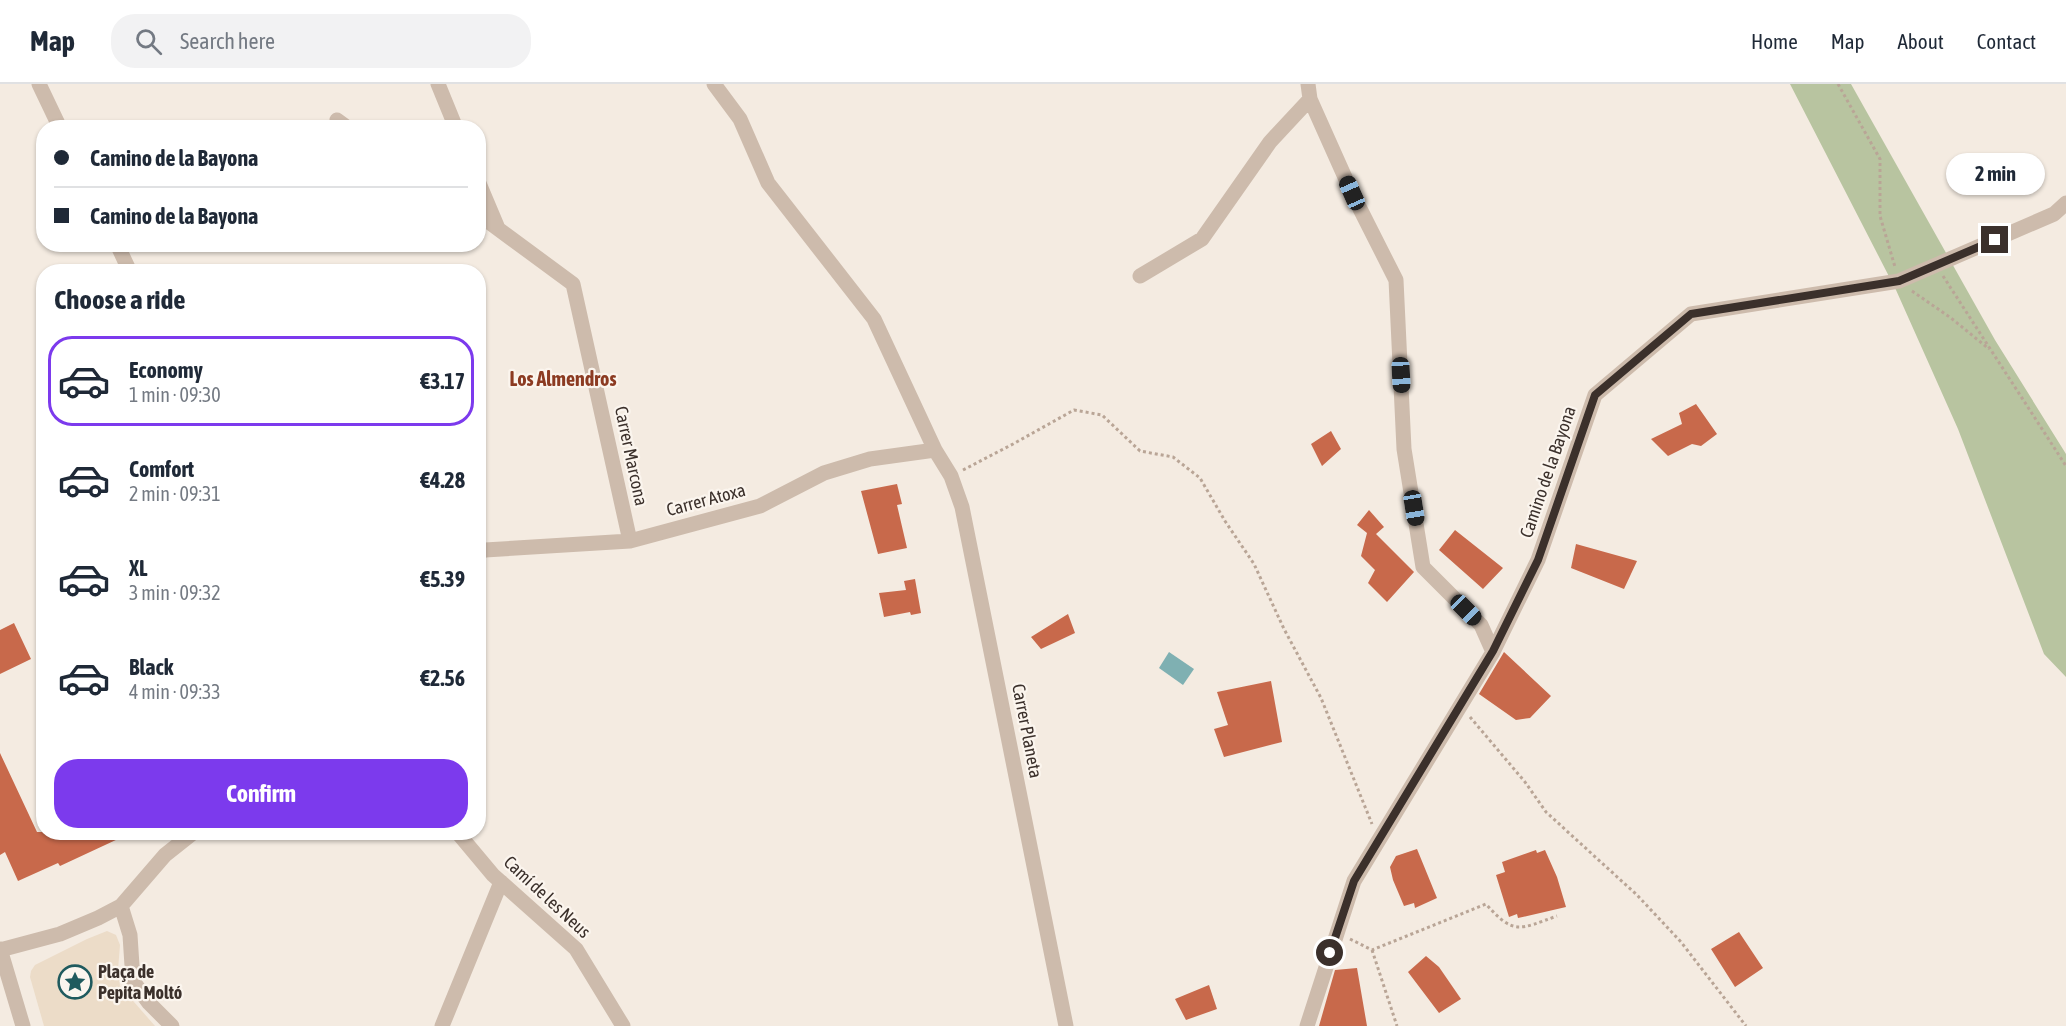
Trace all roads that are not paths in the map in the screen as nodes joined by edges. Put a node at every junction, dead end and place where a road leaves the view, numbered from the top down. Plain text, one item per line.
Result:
1 (39, 84) edge
2 (438, 84) edge
3 (714, 84) edge
4 (1309, 91) edge
5 (56, 120) edge
6 (453, 120) edge
7 (486, 200) edge
8 (2066, 203) edge
9 (486, 219) edge
10 (497, 226) junction
11 (1140, 276) dead end
12 (935, 450) junction
13 (630, 541) junction
14 (486, 550) edge
15 (1493, 651) junction
16 (184, 840) edge
17 (463, 840) edge
18 (501, 882) junction
19 (121, 906) junction
20 (0, 950) edge
21 (23, 1026) edge
22 (172, 1026) edge
23 (442, 1026) edge
24 (623, 1026) edge
25 (1065, 1026) edge
26 (1307, 1026) edge

1 - 5 street
2 - 6 street
3 - 12 street, Carrer Planeta
4 - 11 street
4 - 15 street
7 - 10 street
8 - 15 street, Camino de la Bayona
9 - 10 street, Carrer Marcona
10 - 13 street, Carrer Marcona
12 - 13 street, Carrer Atoxa
12 - 25 street, Carrer Planeta
13 - 14 street, Carrer Atoxa
15 - 26 street, Camino de la Bayona
16 - 19 street
17 - 18 street, Camí de les Neus
18 - 23 street
18 - 24 street, Camí de les Neus
19 - 20 street
19 - 22 street
20 - 21 street

